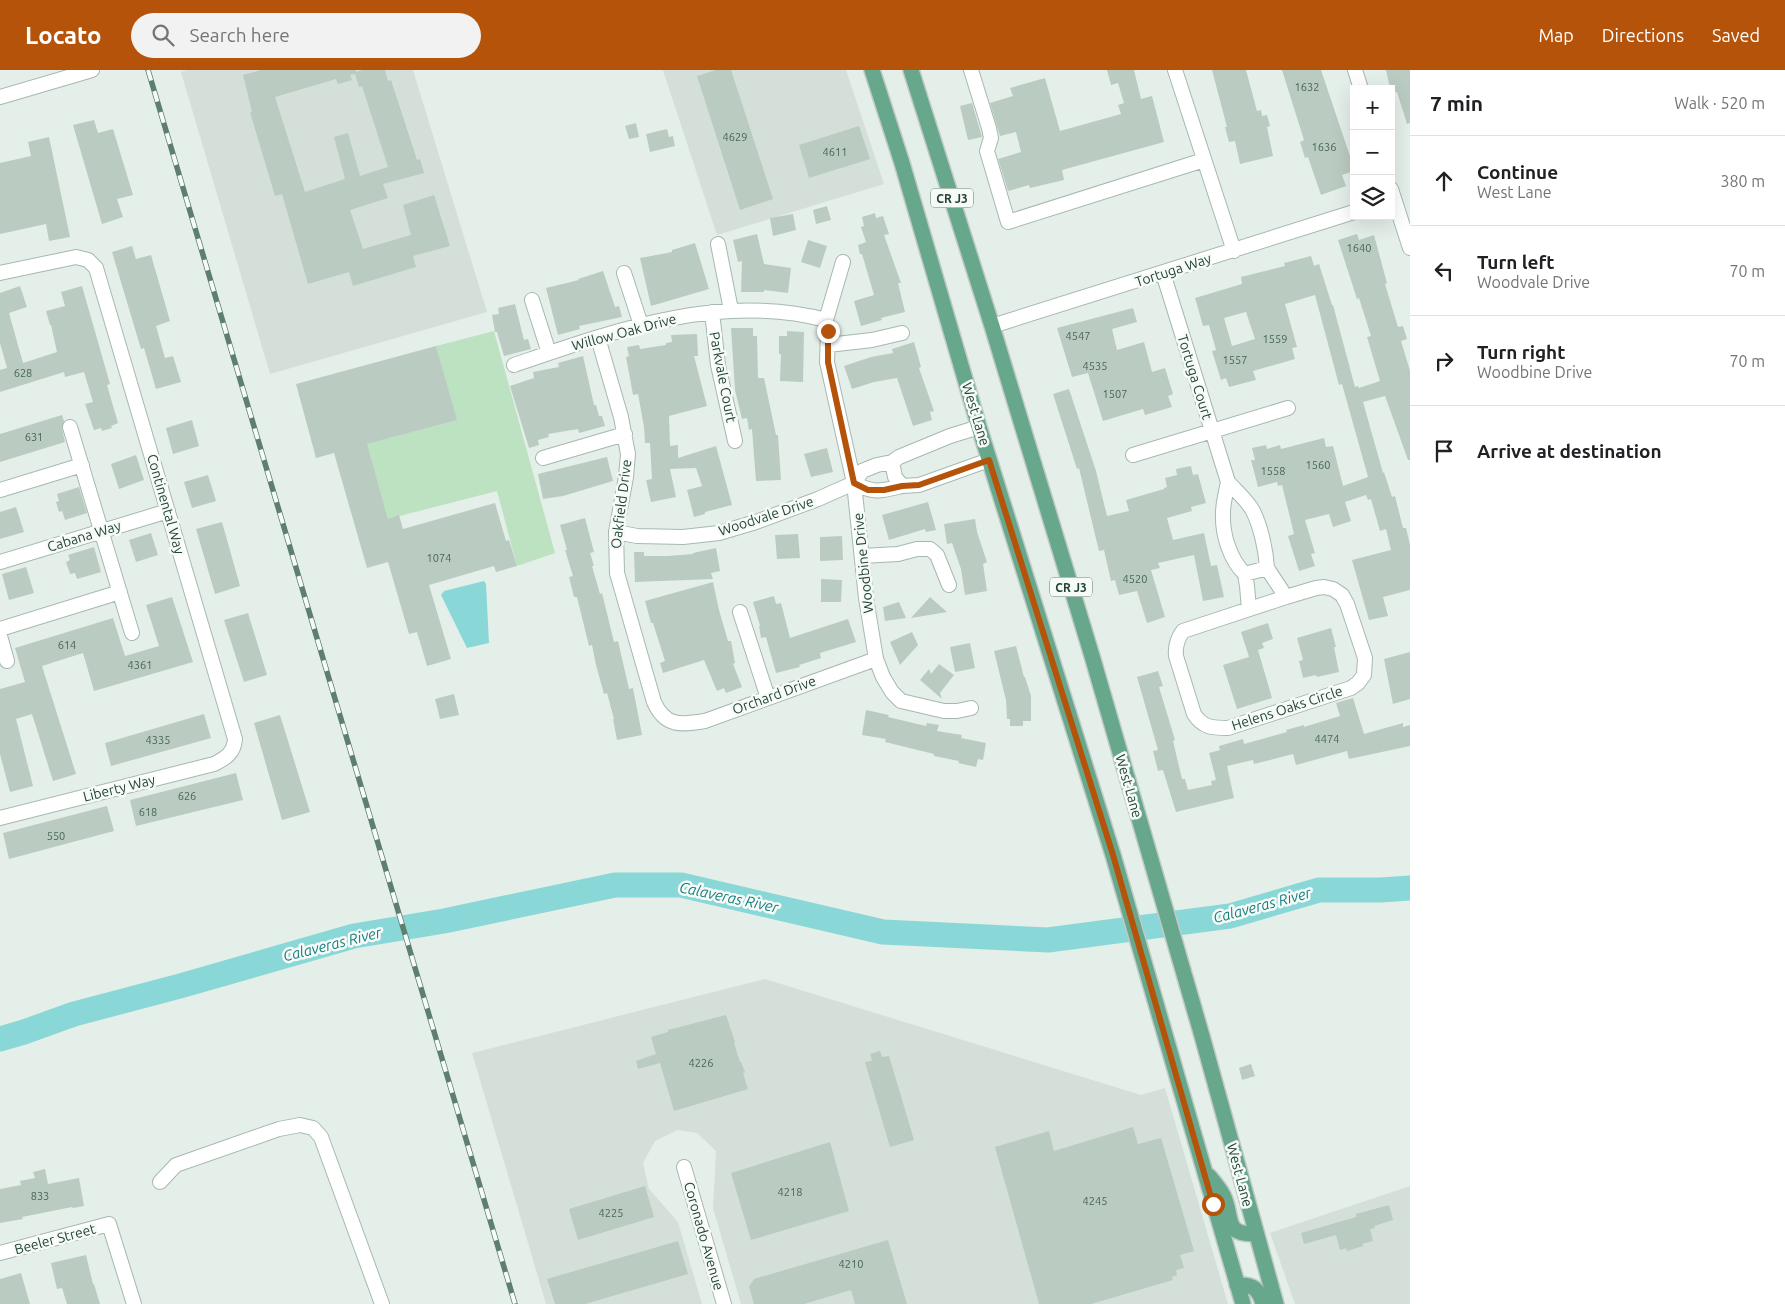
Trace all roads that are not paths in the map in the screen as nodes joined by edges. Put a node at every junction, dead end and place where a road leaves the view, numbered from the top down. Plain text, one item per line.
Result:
1 (92, 70) edge
2 (872, 70) edge
3 (911, 70) edge
4 (971, 70) edge
5 (1175, 70) edge
6 (1355, 70) edge
7 (1359, 85) edge
8 (0, 97) edge
9 (1204, 160) junction
10 (1395, 205) edge
11 (1350, 213) edge
12 (718, 244) dead end
13 (1410, 248) edge
14 (1234, 251) junction
15 (843, 262) dead end
16 (0, 273) edge
17 (624, 273) dead end
18 (1163, 273) junction
19 (532, 300) dead end
20 (731, 310) junction
21 (712, 312) junction
22 (826, 320) junction
23 (641, 325) junction
24 (992, 326) junction
25 (902, 333) dead end
26 (598, 338) junction
27 (828, 345) junction
28 (549, 353) junction
29 (514, 365) dead end
30 (1288, 408) dead end
31 (70, 427) dead end
32 (979, 428) junction
33 (1211, 432) junction
34 (625, 434) junction
35 (735, 441) dead end
36 (1133, 455) dead end
37 (543, 458) dead end
38 (989, 460) junction
39 (892, 462) junction
40 (82, 465) junction
41 (1228, 482) junction
42 (854, 483) junction
43 (902, 486) junction
44 (0, 490) edge
45 (168, 511) junction
46 (101, 531) junction
47 (616, 532) junction
48 (862, 556) junction
49 (0, 562) edge
50 (1267, 568) junction
51 (1245, 574) junction
52 (949, 585) dead end
53 (120, 592) junction
54 (1286, 597) junction
55 (1249, 609) junction
56 (740, 612) dead end
57 (0, 629) edge
58 (132, 633) dead end
59 (0, 636) edge
60 (876, 659) junction
61 (7, 661) dead end
62 (768, 698) junction
63 (971, 708) dead end
64 (671, 721) joint
65 (233, 751) joint
66 (0, 818) edge
67 (684, 1167) dead end
68 (1202, 1167) junction
69 (160, 1182) dead end
70 (1256, 1234) junction
71 (0, 1253) edge
72 (1238, 1285) junction
73 (134, 1304) edge
74 (382, 1304) edge
75 (724, 1304) edge
76 (1243, 1304) edge
77 (1262, 1304) edge
78 (1276, 1304) edge

1 - 8 street
2 - 32 main road, West Lane / CR J3
3 - 24 main road, West Lane / CR J3
4 - 9 street
5 - 9 street
6 - 7 street
9 - 14 street
10 - 13 street
11 - 14 street, Tortuga Way
12 - 20 street
14 - 18 street, Tortuga Way
15 - 22 street, Woodbine Drive
16 - 45 street, Continental Way
17 - 23 street
18 - 24 street, Tortuga Way
18 - 33 street, Tortuga Court
19 - 28 street
20 - 21 street, Willow Oak Drive
20 - 22 street, Willow Oak Drive
21 - 23 street, Willow Oak Drive
21 - 35 street, Parkvale Court
22 - 27 street, Woodbine Drive
23 - 26 street, Willow Oak Drive
24 - 70 main road, West Lane / CR J3
25 - 27 street
26 - 28 street, Willow Oak Drive
26 - 34 street, Oakfield Drive
27 - 42 street, Woodbine Drive
28 - 29 street, Willow Oak Drive
30 - 33 street
31 - 40 street
32 - 38 main road, West Lane / CR J3
32 - 39 street, Woodvale Drive
33 - 36 street
33 - 41 street, Tortuga Court
34 - 37 street
34 - 47 street, Oakfield Drive
38 - 43 street
38 - 68 main road, West Lane / CR J3
39 - 42 street, Woodvale Drive
39 - 43 street
40 - 44 street
40 - 46 street
41 - 50 street, Tortuga Court
41 - 51 street
42 - 43 street
42 - 47 street, Woodvale Drive
42 - 48 street, Woodbine Drive
45 - 46 street, Cabana Way
45 - 65 street, Continental Way
46 - 49 street, Cabana Way
46 - 53 street
47 - 64 street, Oakfield Drive
48 - 52 street
48 - 60 street, Woodbine Drive
50 - 51 street
50 - 54 street
51 - 55 street
53 - 57 street
53 - 58 street
54 - 55 street, Helens Oaks Circle
54 - 55 street, Helens Oaks Circle
56 - 62 street
59 - 61 street
60 - 62 street, Orchard Drive
60 - 63 street, Woodbine Drive
62 - 64 street, Orchard Drive
65 - 66 street, Liberty Way
67 - 75 street, Coronado Avenue
68 - 70 main road
68 - 72 main road, West Lane / CR J3
69 - 74 street
70 - 78 main road, West Lane / CR J3
71 - 73 street, Beeler Street
72 - 76 main road, West Lane / CR J3
72 - 77 main road

